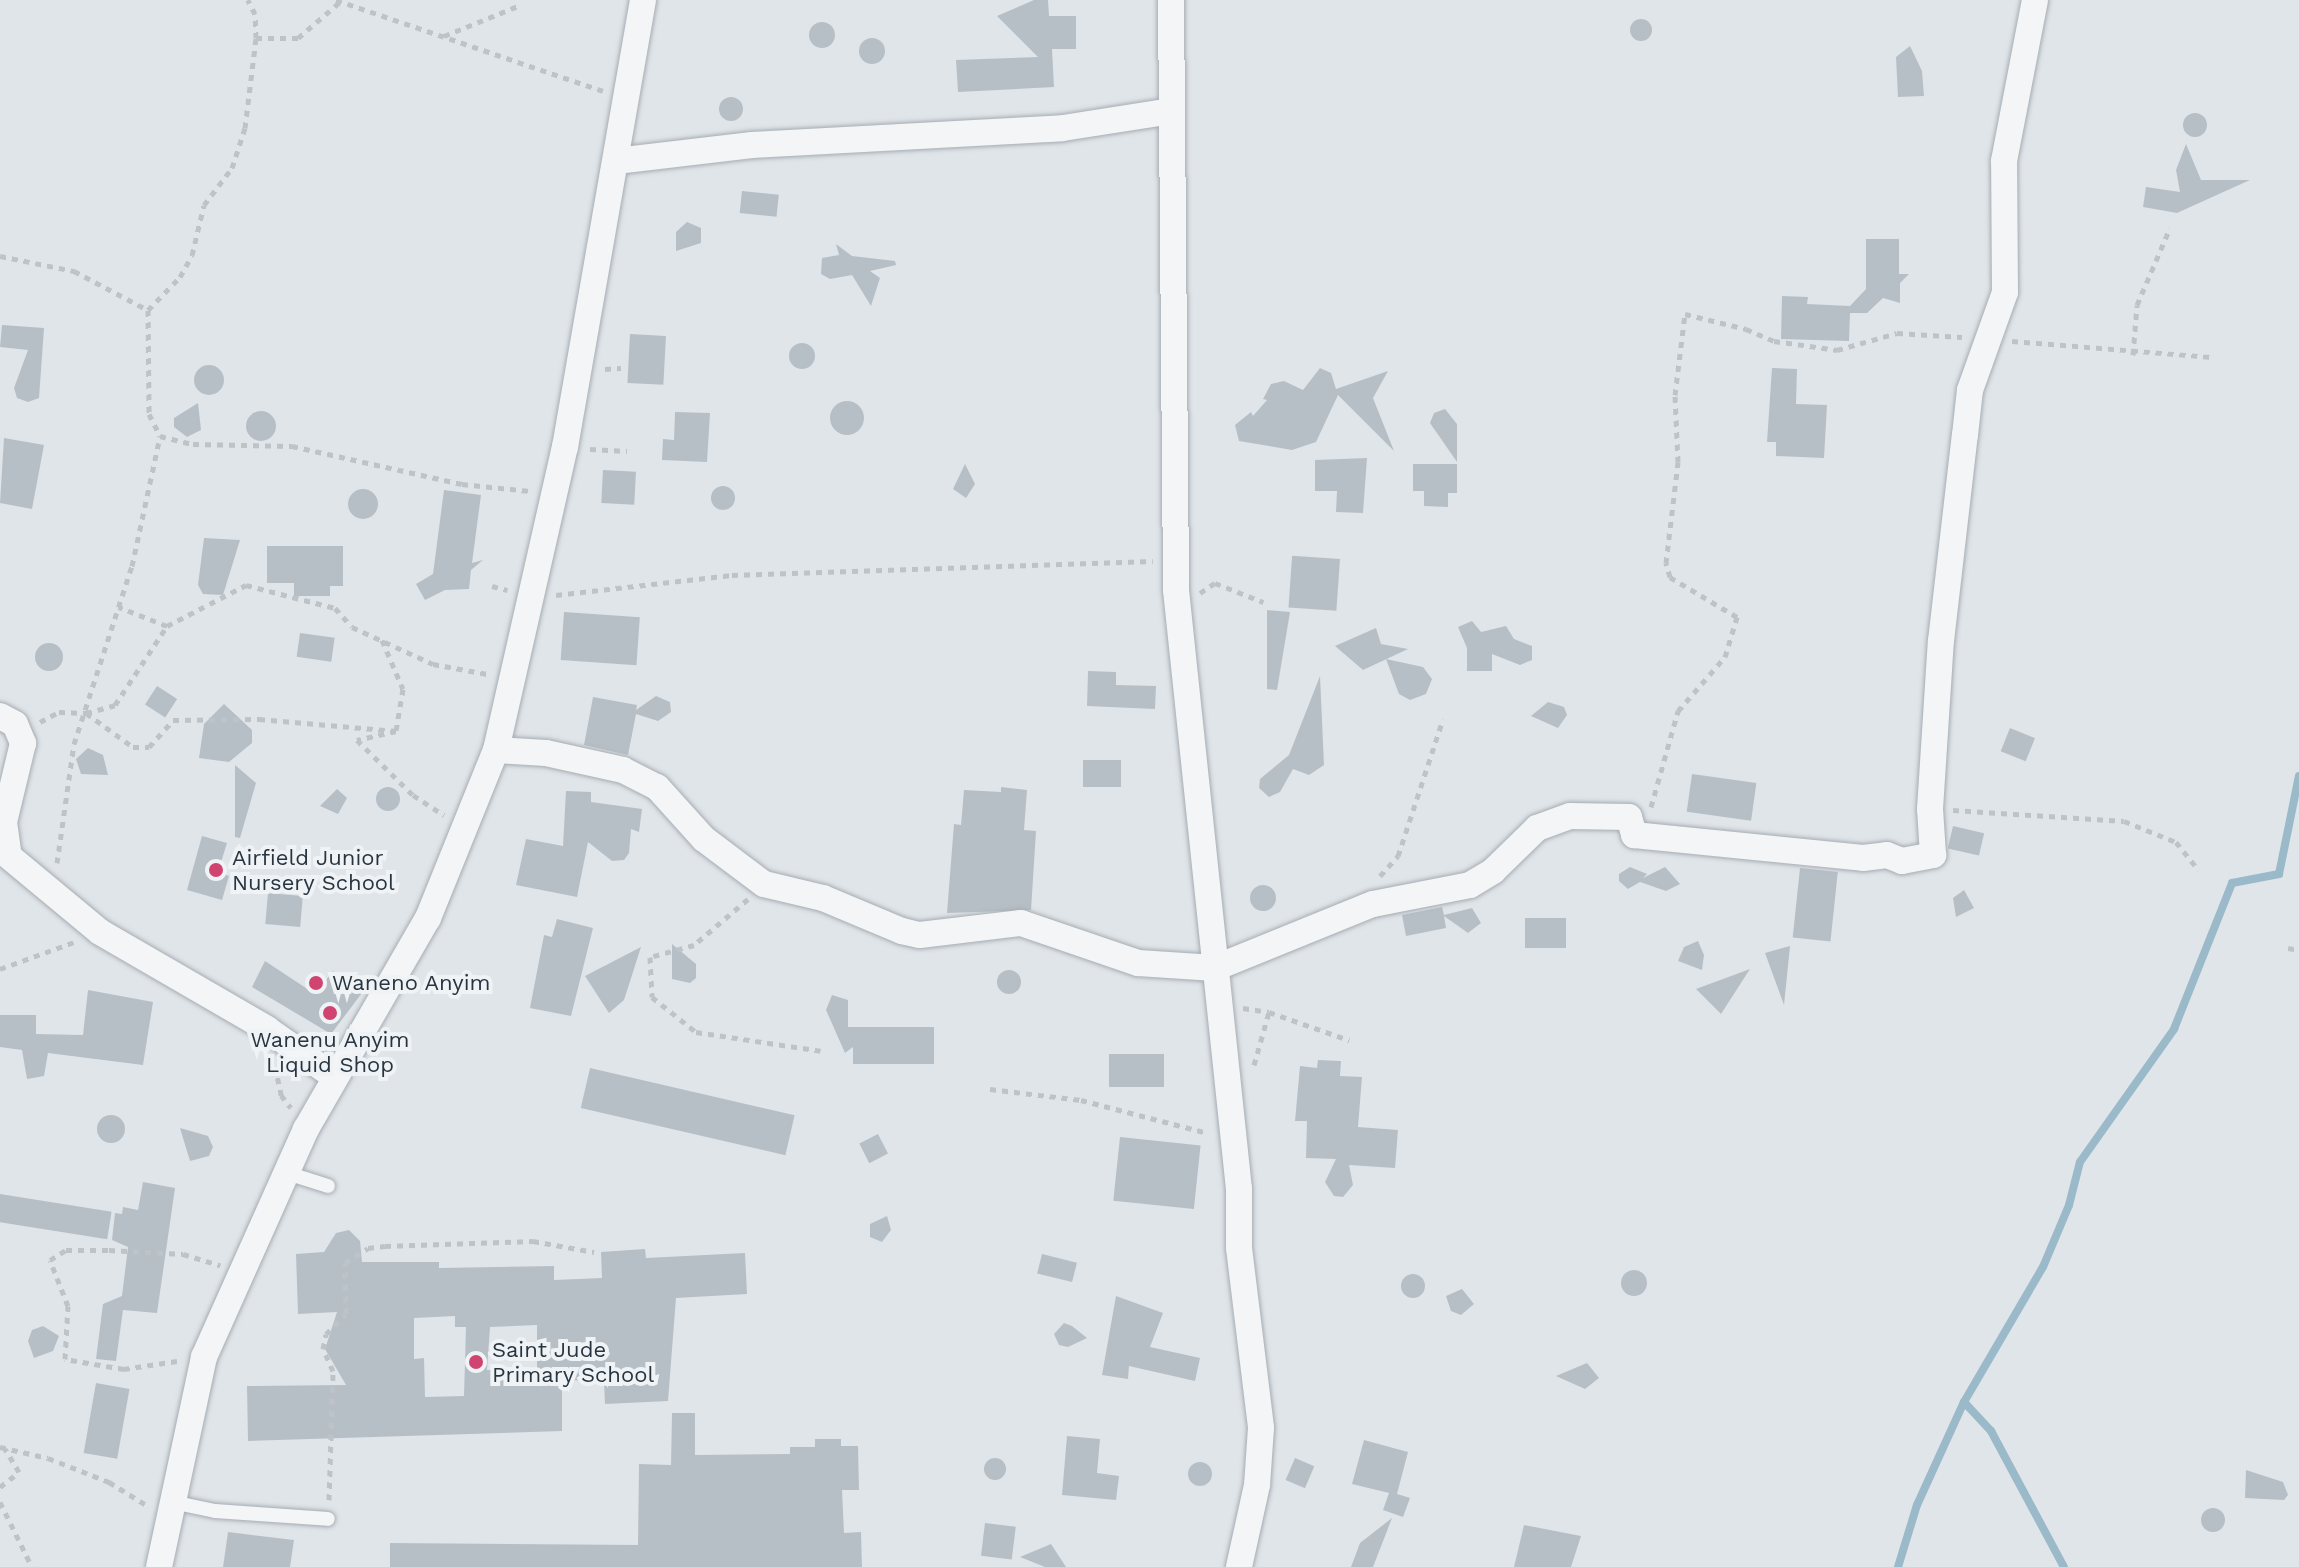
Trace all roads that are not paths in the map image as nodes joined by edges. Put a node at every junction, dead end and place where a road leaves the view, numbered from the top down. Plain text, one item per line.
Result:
1 (643, 0) edge
2 (1171, 0) edge
3 (2035, 0) edge
4 (1171, 111) junction
5 (616, 161) junction
6 (11, 724) edge
7 (496, 750) junction
8 (4, 851) edge
9 (1215, 968) junction
10 (335, 1077) junction
11 (287, 1173) junction
12 (328, 1186) dead end
13 (171, 1511) junction
14 (328, 1519) road end
15 (159, 1567) edge
16 (1239, 1567) edge

1 - 5 street
2 - 4 street
3 - 9 street
4 - 5 street
4 - 9 street
5 - 7 street
6 - 8 street
7 - 9 street
7 - 10 street
8 - 10 street
9 - 16 street
10 - 11 street
11 - 12 lane
11 - 13 street
13 - 14 lane
13 - 15 street

